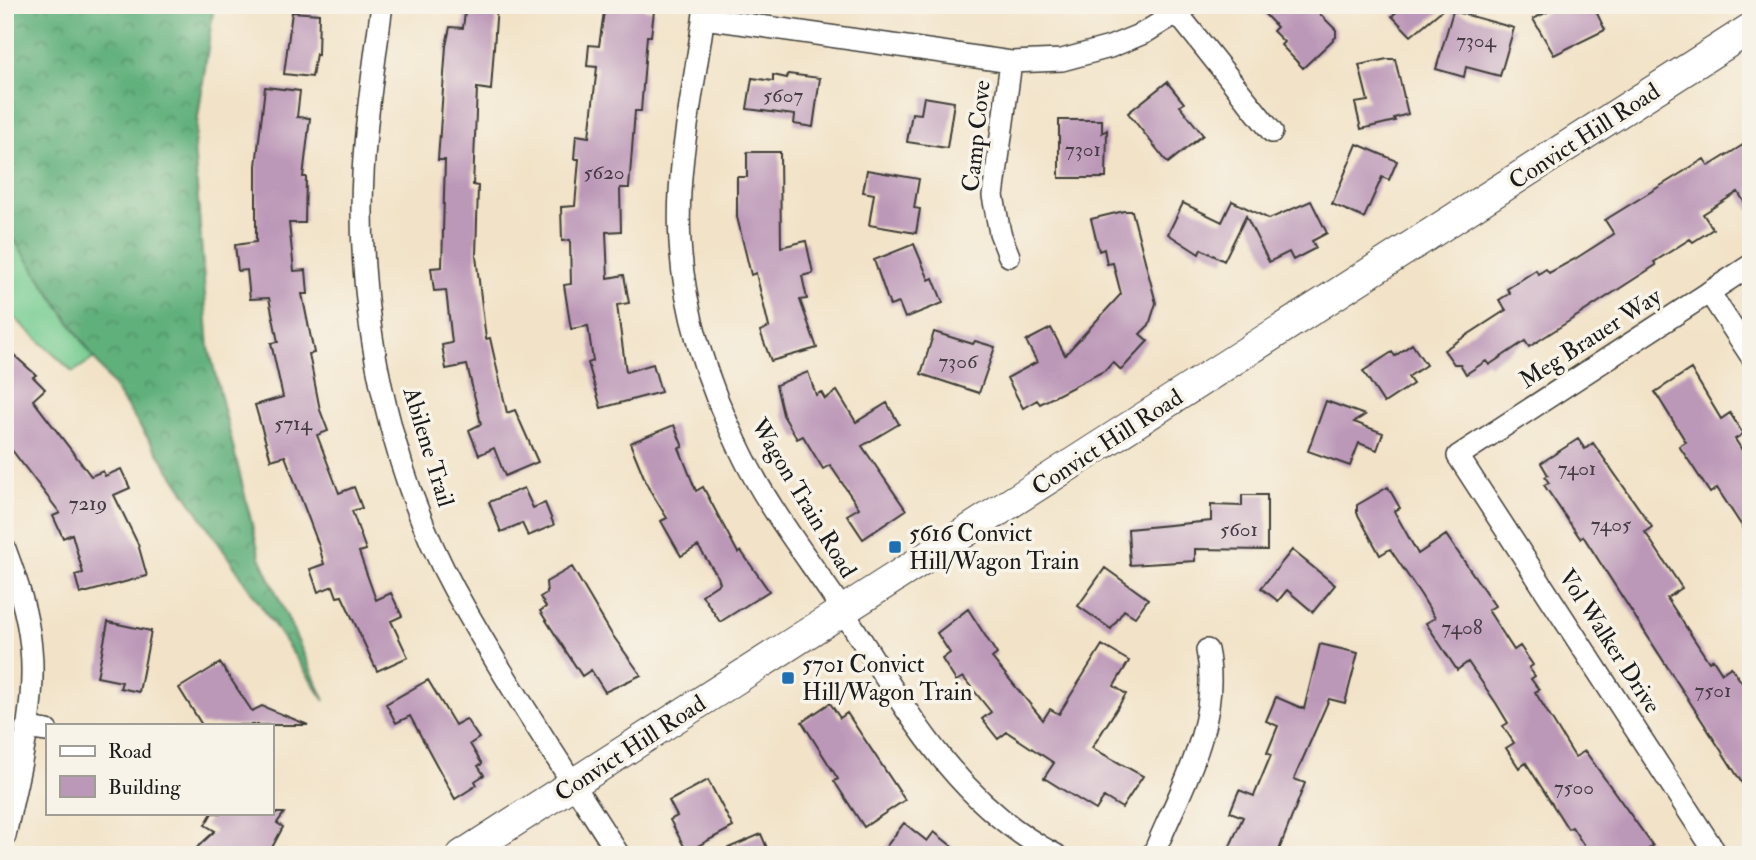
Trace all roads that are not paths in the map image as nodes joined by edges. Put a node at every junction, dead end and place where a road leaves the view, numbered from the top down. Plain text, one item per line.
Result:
1 (383, 5) edge
2 (1184, 10) edge
3 (704, 12) edge
4 (1751, 28) edge
5 (1011, 62) junction
6 (1272, 132) dead end
7 (1009, 256) dead end
8 (1751, 265) edge
9 (1709, 292) junction
10 (1751, 355) edge
11 (1458, 456) joint
12 (5, 549) edge
13 (843, 611) junction
14 (1207, 649) dead end
15 (26, 728) junction
16 (46, 732) edge
17 (574, 784) junction
18 (5, 836) edge
19 (462, 855) edge
20 (619, 855) edge
21 (1056, 855) edge
22 (1153, 855) edge
23 (1717, 855) edge

1 - 17 street, Abilene Trail
2 - 5 street
2 - 6 street
3 - 5 street
3 - 13 street, Wagon Train Road
4 - 13 street, Convict Hill Road
5 - 7 street, Camp Cove
8 - 9 street, Meg Brauer Way
9 - 10 street
9 - 11 street, Meg Brauer Way
11 - 23 street, Vol Walker Drive
12 - 15 street
13 - 17 street, Convict Hill Road
13 - 21 street, Wagon Train Road
14 - 22 street
15 - 16 street
15 - 18 street
17 - 19 street, Convict Hill Road
17 - 20 street, Abilene Trail

